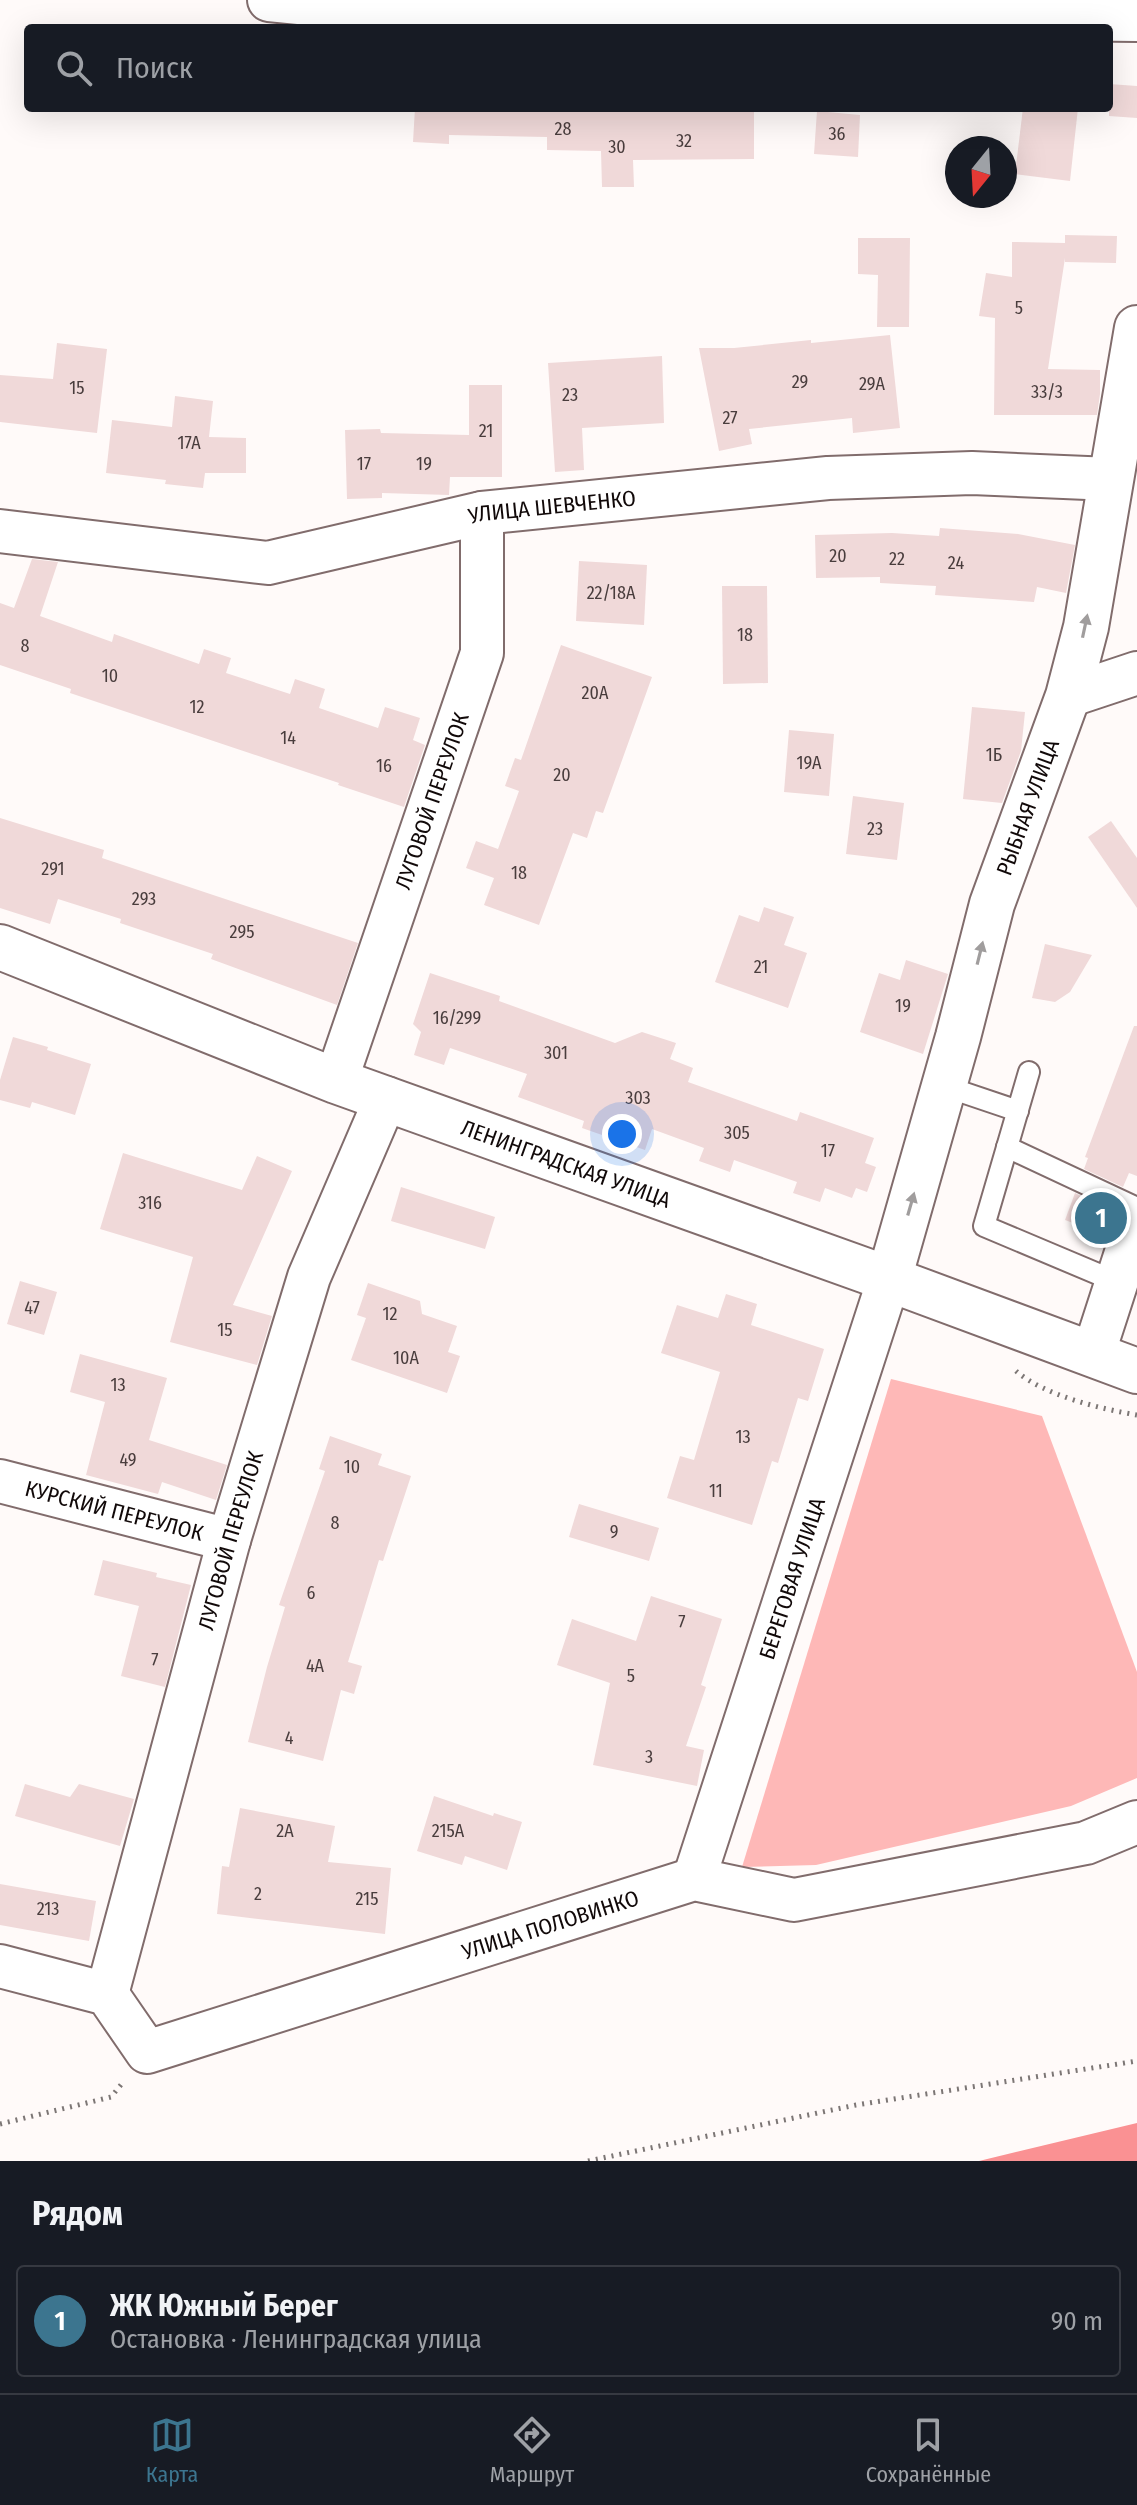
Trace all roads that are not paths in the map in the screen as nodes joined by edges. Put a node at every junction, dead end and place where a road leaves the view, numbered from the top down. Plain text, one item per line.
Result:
1 (269, 0) edge
2 (1137, 20) edge
3 (1137, 328) edge
4 (1111, 479) junction
5 (482, 513) junction
6 (0, 531) edge
7 (1137, 673) edge
8 (1068, 696) junction
9 (0, 947) edge
10 (1029, 1072) dead end
11 (336, 1081) junction
12 (944, 1086) junction
13 (386, 1098) junction
14 (1018, 1111) junction
15 (1007, 1147) junction
16 (1137, 1208) edge
17 (1137, 1219) edge
18 (889, 1279) junction
19 (1117, 1282) junction
20 (1093, 1355) junction
21 (1137, 1371) edge
22 (0, 1481) edge
23 (229, 1540) junction
24 (1137, 1822) edge
25 (694, 1879) junction
26 (0, 1966) edge
27 (107, 1994) junction

1 - 2 street
3 - 4 street, РЫБНАЯ УЛИЦА
4 - 5 street, УЛИЦА ШЕВЧЕНКО
8 -> 4 street, РЫБНАЯ УЛИЦА
5 - 6 street, УЛИЦА ШЕВЧЕНКО
5 - 11 street, ЛУГОВОЙ ПЕРЕУЛОК
7 - 8 street
12 -> 8 street, РЫБНАЯ УЛИЦА
9 - 11 street, ЛЕНИНГРАДСКАЯ УЛИЦА
10 - 14 lane
11 - 13 street, ЛЕНИНГРАДСКАЯ УЛИЦА
12 - 14 lane
18 -> 12 street, РЫБНАЯ УЛИЦА
13 - 18 street, ЛЕНИНГРАДСКАЯ УЛИЦА
13 - 23 street, ЛУГОВОЙ ПЕРЕУЛОК
14 - 15 lane
15 - 16 lane
15 - 19 lane
17 - 19 street
18 - 20 street, ЛЕНИНГРАДСКАЯ УЛИЦА
18 - 25 street, БЕРЕГОВАЯ УЛИЦА
19 - 20 street
20 - 21 street, ЛЕНИНГРАДСКАЯ УЛИЦА
22 - 23 street, КУРСКИЙ ПЕРЕУЛОК
23 - 27 street, ЛУГОВОЙ ПЕРЕУЛОК
24 - 25 street, УЛИЦА ПОЛОВИНКО
25 - 27 street, УЛИЦА ПОЛОВИНКО
26 - 27 street

